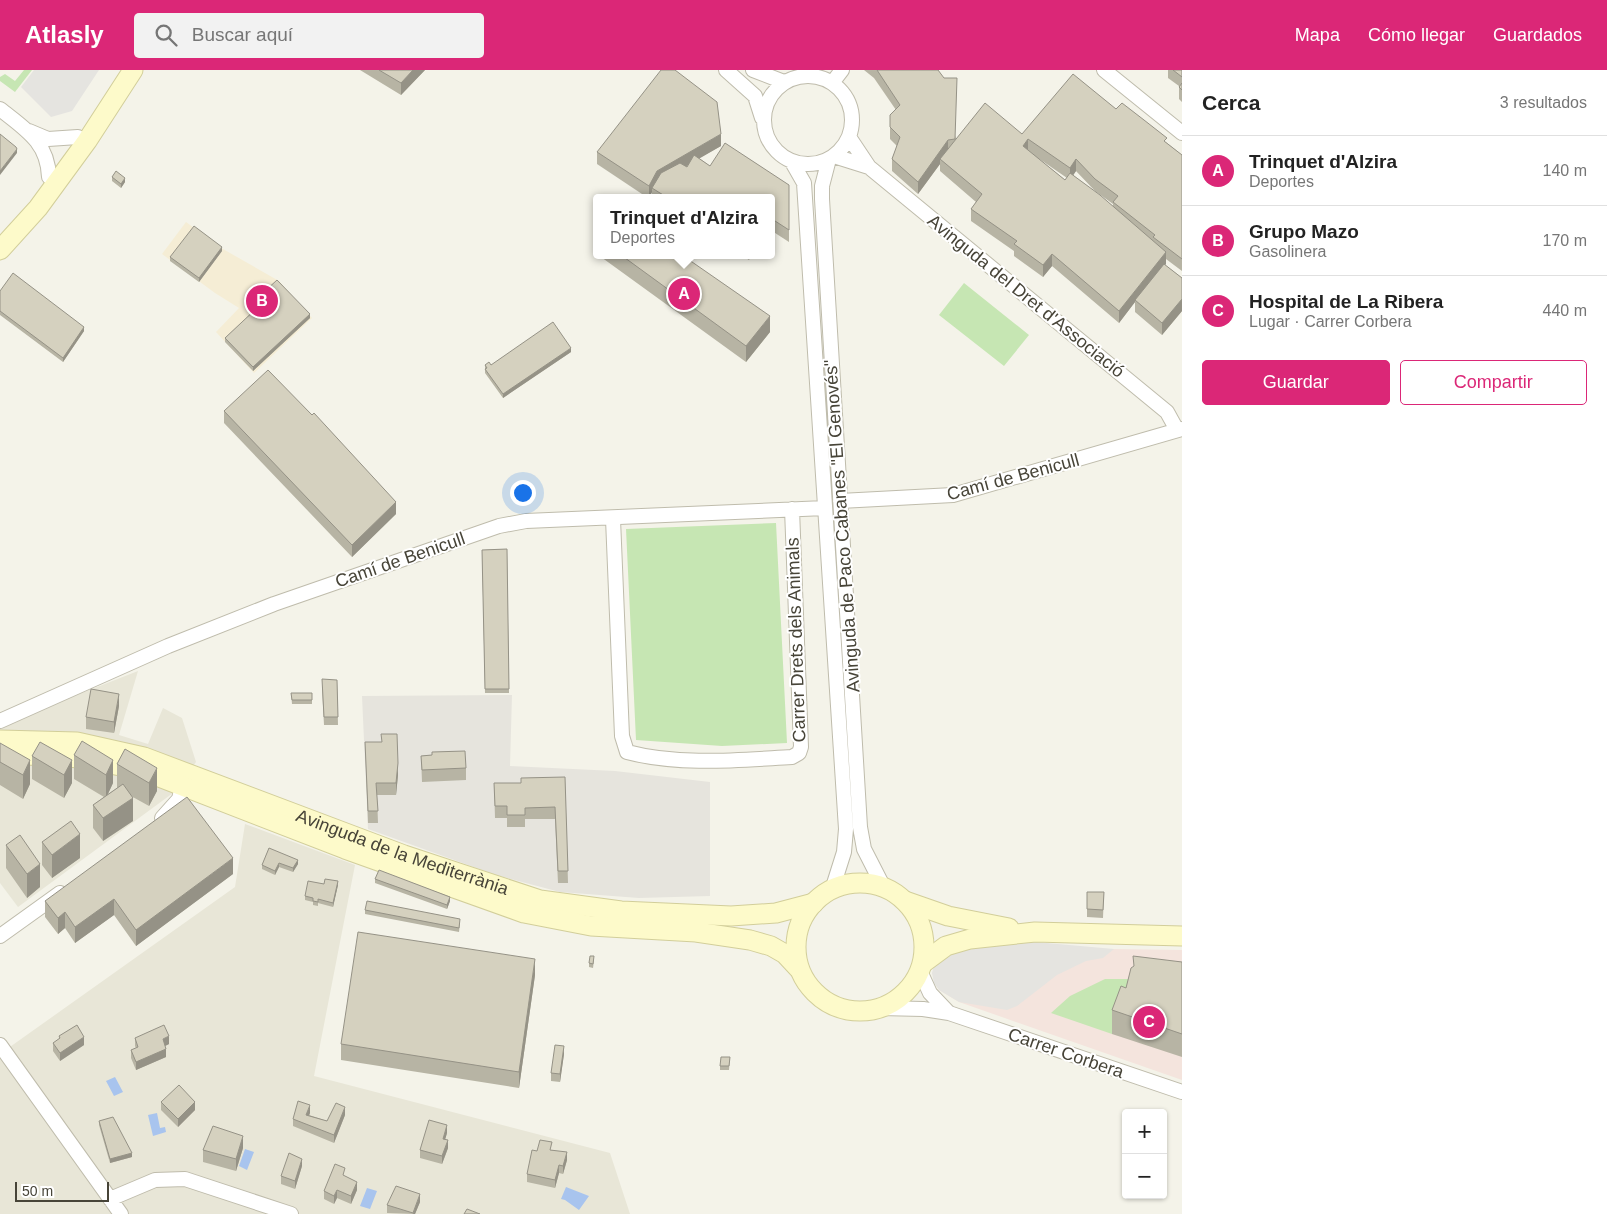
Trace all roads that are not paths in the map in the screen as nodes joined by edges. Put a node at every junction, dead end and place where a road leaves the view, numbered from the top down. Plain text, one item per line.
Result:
1 (123, 70) edge
2 (133, 70) edge
3 (726, 70) edge
4 (753, 70) edge
5 (842, 70) edge
6 (1104, 70) edge
7 (784, 82) junction
8 (832, 83) junction
9 (0, 109) edge
10 (763, 120) junction
11 (26, 129) junction
12 (1182, 133) edge
13 (78, 137) junction
14 (849, 137) junction
15 (832, 157) junction
16 (792, 162) junction
17 (869, 167) junction
18 (49, 177) junction
19 (0, 236) edge
20 (0, 250) edge
21 (1180, 430) edge
22 (840, 501) junction
23 (825, 508) junction
24 (792, 509) junction
25 (613, 519) junction
26 (0, 721) edge
27 (0, 740) edge
28 (0, 756) edge
29 (182, 786) junction
30 (152, 825) edge
31 (72, 884) edge
32 (884, 888) junction
33 (832, 890) junction
34 (903, 900) junction
35 (814, 903) junction
36 (1034, 932) junction
37 (0, 936) edge
38 (1182, 936) edge
39 (921, 967) junction
40 (798, 968) junction
41 (880, 1008) junction
42 (949, 1013) junction
43 (0, 1045) edge
44 (1182, 1092) edge
45 (110, 1199) junction
46 (120, 1214) edge
47 (291, 1214) edge

1 - 13 main road
2 - 20 main road
3 - 10 street
4 - 7 street
5 - 8 street
6 - 12 street
7 - 8 street
7 - 10 street
8 - 14 street
9 - 11 street
10 - 16 street
11 - 13 street
11 - 18 street
13 - 18 main road
14 - 15 street
14 - 17 street, Avinguda del Dret d'Associació
15 - 16 street
15 - 17 street, Avinguda del Dret d'Associació
15 - 22 street, Avinguda de Paco Cabanes "El Genovés"
16 - 23 street, Avinguda de Paco Cabanes "El Genovés"
17 - 21 street, Avinguda del Dret d'Associació
18 - 19 main road
21 - 22 street, Camí de Benicull
22 - 32 street, Avinguda de Paco Cabanes "El Genovés"
23 - 24 street, Camí de Benicull
23 - 33 street, Avinguda de Paco Cabanes "El Genovés"
24 - 25 street, Camí de Benicull
24 - 25 street, Carrer Drets dels Animals
25 - 26 street, Camí de Benicull
27 - 35 main road, Avinguda de la Mediterrània
28 - 29 main road, Avinguda de la Mediterrània
29 - 30 street
29 - 40 main road, Avinguda de la Mediterrània
31 - 37 street
32 - 33 main road
32 - 34 main road
33 - 35 main road
34 - 36 main road
34 - 39 main road
35 - 40 main road
36 - 38 main road
36 - 39 main road
39 - 41 main road
39 - 42 street, Carrer Corbera
40 - 41 main road
41 - 42 street, Carrer Corbera
42 - 44 street, Carrer Corbera
43 - 45 street
45 - 46 street
45 - 47 street

